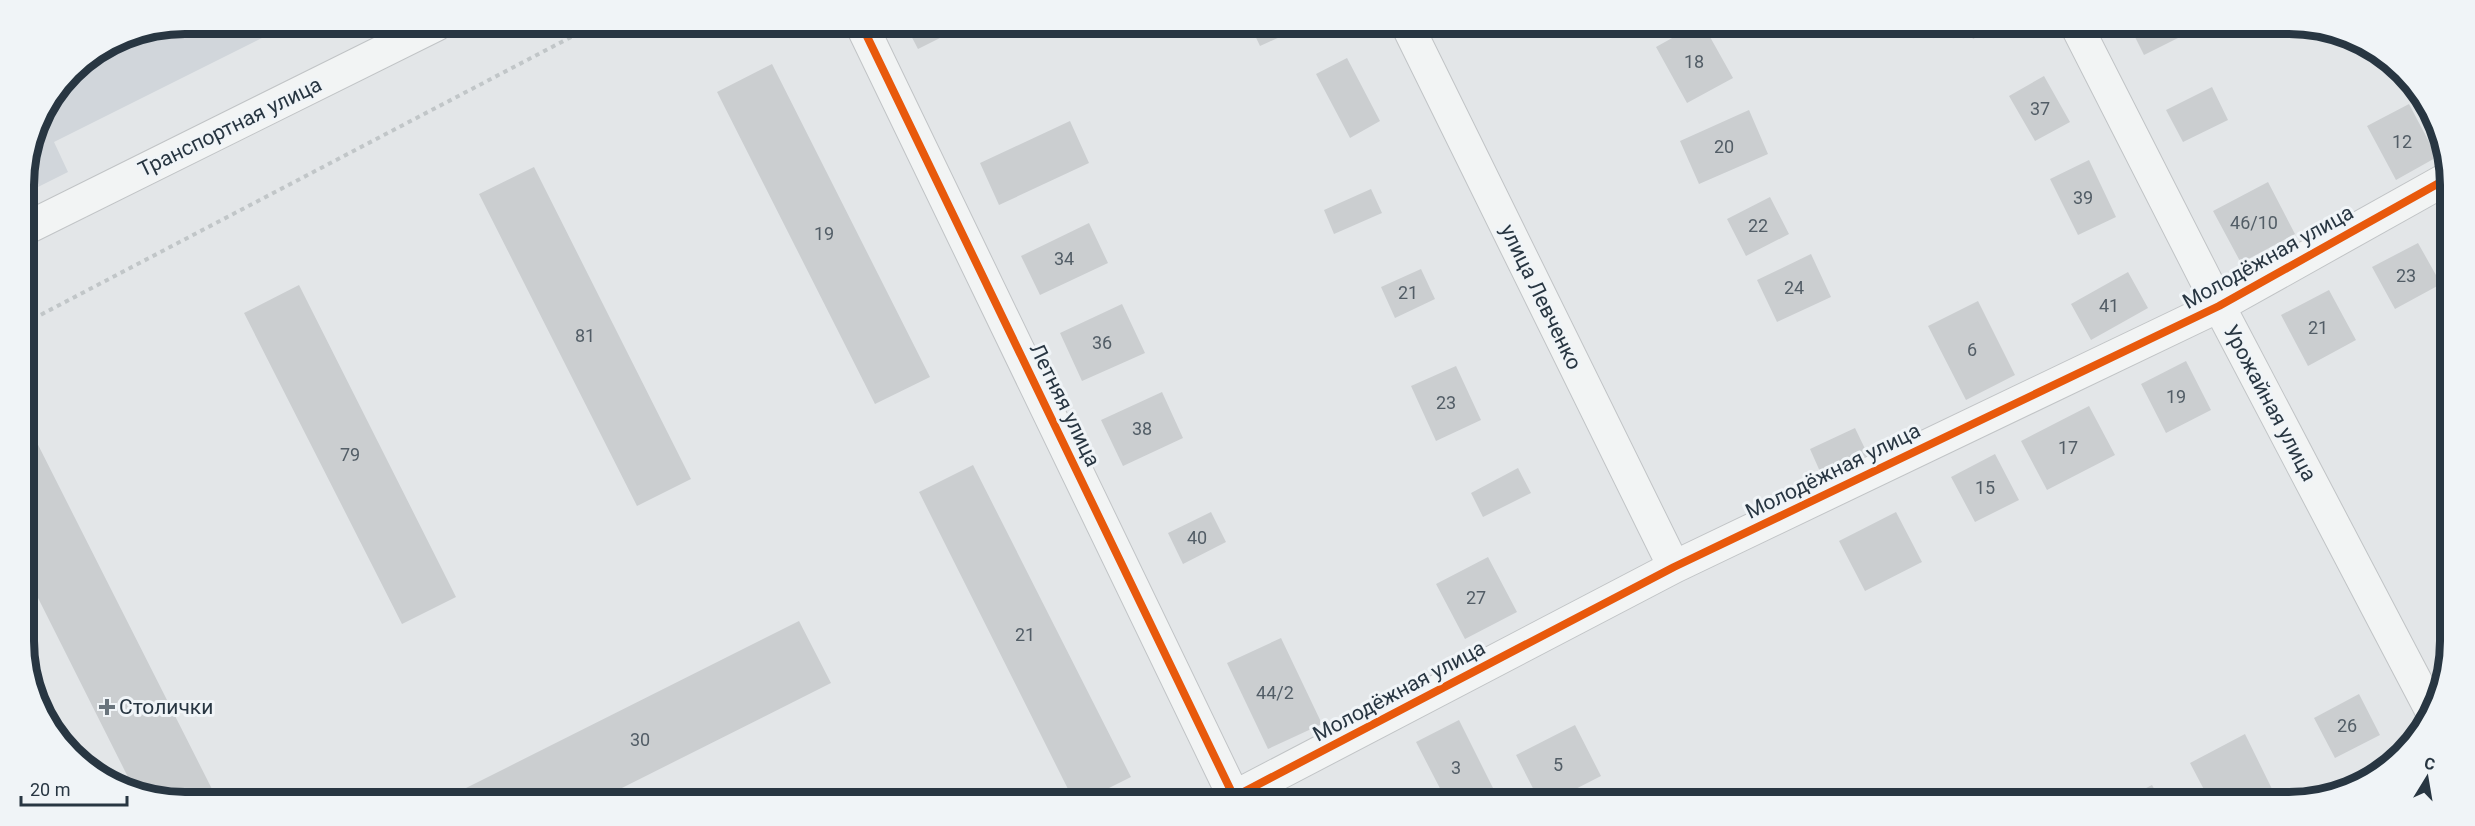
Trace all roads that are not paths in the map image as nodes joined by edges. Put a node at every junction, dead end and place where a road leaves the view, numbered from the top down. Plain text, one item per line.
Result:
1 (418, 34) edge
2 (866, 34) edge
3 (1411, 34) edge
4 (2081, 34) edge
5 (2440, 183) edge
6 (35, 224) edge
7 (2219, 306) junction
8 (1674, 567) junction
9 (2427, 702) edge
10 (1247, 791) edge
11 (1232, 792) edge

1 - 6 street, Транспортная улица
2 - 11 street, Летняя улица
3 - 8 street, улица Левченко
4 - 7 street, Урожайная улица
5 - 7 street, Молодёжная улица
7 - 8 street, Молодёжная улица
7 - 9 street, Урожайная улица
8 - 10 street, Молодёжная улица

